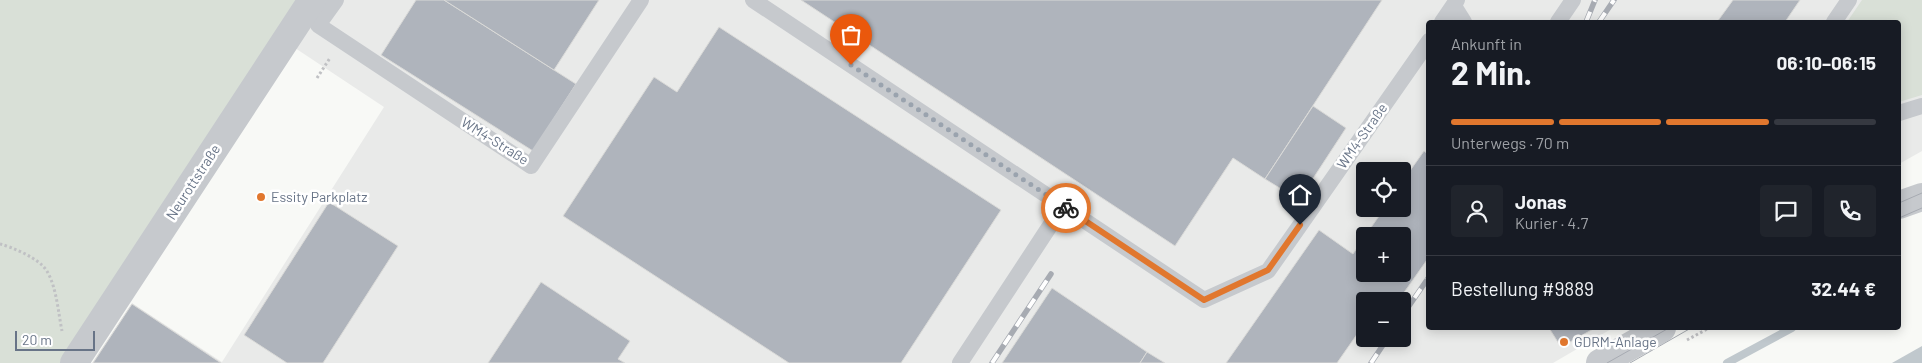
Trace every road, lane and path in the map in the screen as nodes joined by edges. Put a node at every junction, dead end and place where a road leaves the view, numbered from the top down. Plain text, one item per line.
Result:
1 (336, 0) edge
2 (641, 0) edge
3 (753, 0) edge
4 (1573, 0) edge
5 (1849, 0) edge
6 (1455, 3) edge
7 (315, 13) edge
8 (1443, 20) edge
9 (1463, 20) edge
10 (1559, 20) edge
11 (1835, 20) edge
12 (1426, 45) edge
13 (324, 67) dead end
14 (317, 78) dead end
15 (1922, 106) edge
16 (1901, 112) edge
17 (1922, 197) edge
18 (1901, 204) edge
19 (1063, 206) junction
20 (0, 244) edge
21 (1657, 330) edge
22 (63, 335) dead end
23 (74, 363) edge
24 (960, 363) edge
25 (1600, 363) edge

1 - 7 lane
2 - 7 lane, WM4-Straße
3 - 19 lane, WM4-Straße
4 - 10 lane
5 - 11 lane
6 - 8 lane
6 - 9 lane
7 - 23 street, Neurottstraße
12 - 19 lane, WM4-Straße
13 - 14 path
15 - 16 lane
17 - 18 street
19 - 24 lane
20 - 22 path
21 - 25 street

